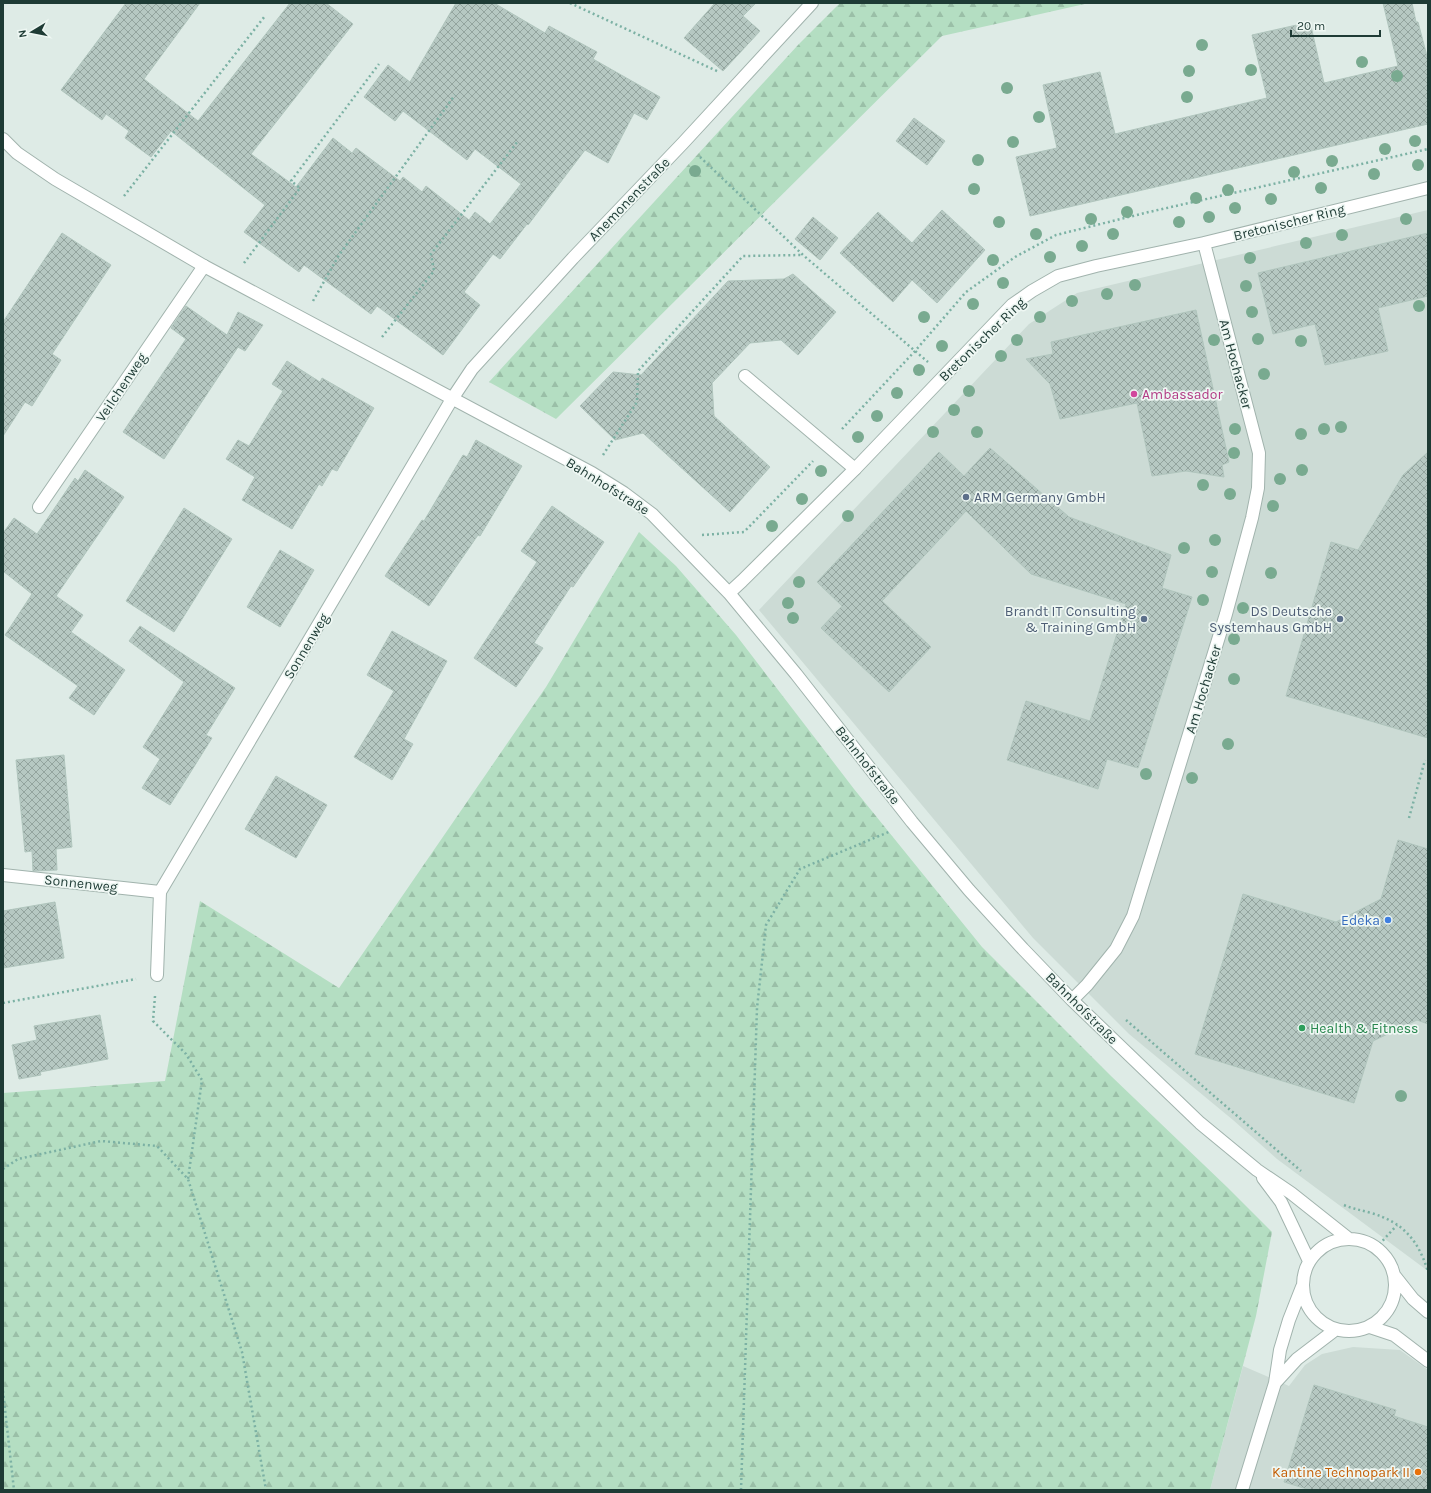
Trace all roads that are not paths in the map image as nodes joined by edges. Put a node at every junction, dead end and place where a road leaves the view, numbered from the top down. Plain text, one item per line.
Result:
1 (812, 3) edge
2 (3, 139) edge
3 (1428, 188) edge
4 (1204, 243) junction
5 (204, 266) junction
6 (745, 376) dead end
7 (452, 399) junction
8 (855, 469) junction
9 (39, 507) dead end
10 (728, 593) junction
11 (3, 875) edge
12 (160, 892) junction
13 (156, 975) road end
14 (1072, 1000) junction
15 (1257, 1170) junction
16 (1349, 1239) junction
17 (1309, 1261) junction
18 (1394, 1274) junction
19 (1302, 1286) junction
20 (1428, 1312) edge
21 (1370, 1327) junction
22 (1335, 1330) junction
23 (1428, 1361) edge
24 (1275, 1383) junction
25 (1242, 1490) edge

1 - 7 street, Anemonenstraße
2 - 5 street
3 - 4 street, Bretonischer Ring
4 - 8 street, Bretonischer Ring
4 - 14 street, Am Hochacker
5 - 7 street
5 - 9 street, Veilchenweg
6 - 8 street
7 - 10 street, Bahnhofstraße
7 - 12 street, Sonnenweg
8 - 10 street, Bretonischer Ring
10 - 14 street, Bahnhofstraße
11 - 12 street, Sonnenweg
12 - 13 street, Sonnenweg
14 - 15 street, Bahnhofstraße
15 - 16 street, Bahnhofstraße
15 - 17 street, Bahnhofstraße
16 - 17 street, Bahnhofstraße
16 - 18 street, Bahnhofstraße
17 - 19 street, Bahnhofstraße
18 - 20 street, Bahnhofstraße
18 - 21 street, Bahnhofstraße
19 - 22 street, Bahnhofstraße
19 - 24 street
21 - 22 street, Bahnhofstraße
21 - 23 street
22 - 24 street
24 - 25 street

